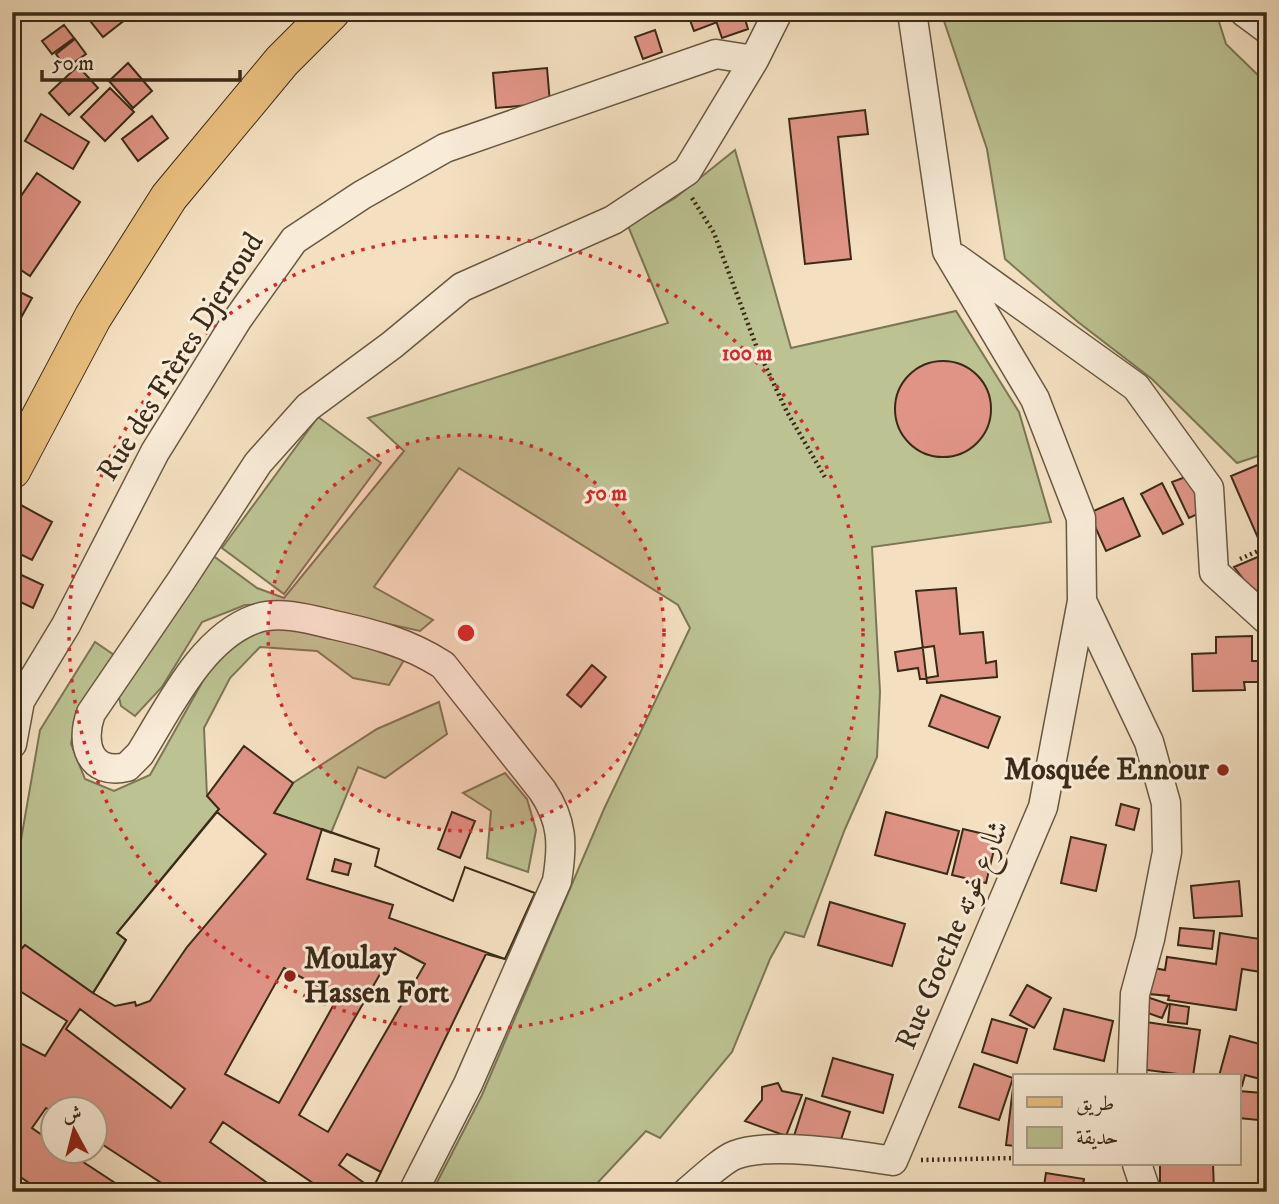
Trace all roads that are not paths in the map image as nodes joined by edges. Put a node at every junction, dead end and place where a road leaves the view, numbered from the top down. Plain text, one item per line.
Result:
1 (331, 12) edge
2 (778, 12) edge
3 (912, 12) edge
4 (1244, 12) edge
5 (1267, 29) edge
6 (754, 60) junction
7 (947, 251) junction
8 (12, 470) edge
9 (1082, 601) junction
10 (1267, 620) edge
11 (12, 744) edge
12 (1132, 1074) edge
13 (1138, 1166) edge
14 (412, 1192) edge
15 (687, 1192) edge
16 (1144, 1192) edge

1 - 8 main road
2 - 6 street
3 - 7 street, Rue Goethe شارع غوته
4 - 5 street
6 - 11 street, Rue des Frères Djerroud
6 - 14 street
7 - 9 street, Rue Goethe شارع غوته
7 - 10 street
9 - 12 street
9 - 15 street, Rue Goethe شارع غوته
13 - 16 street

